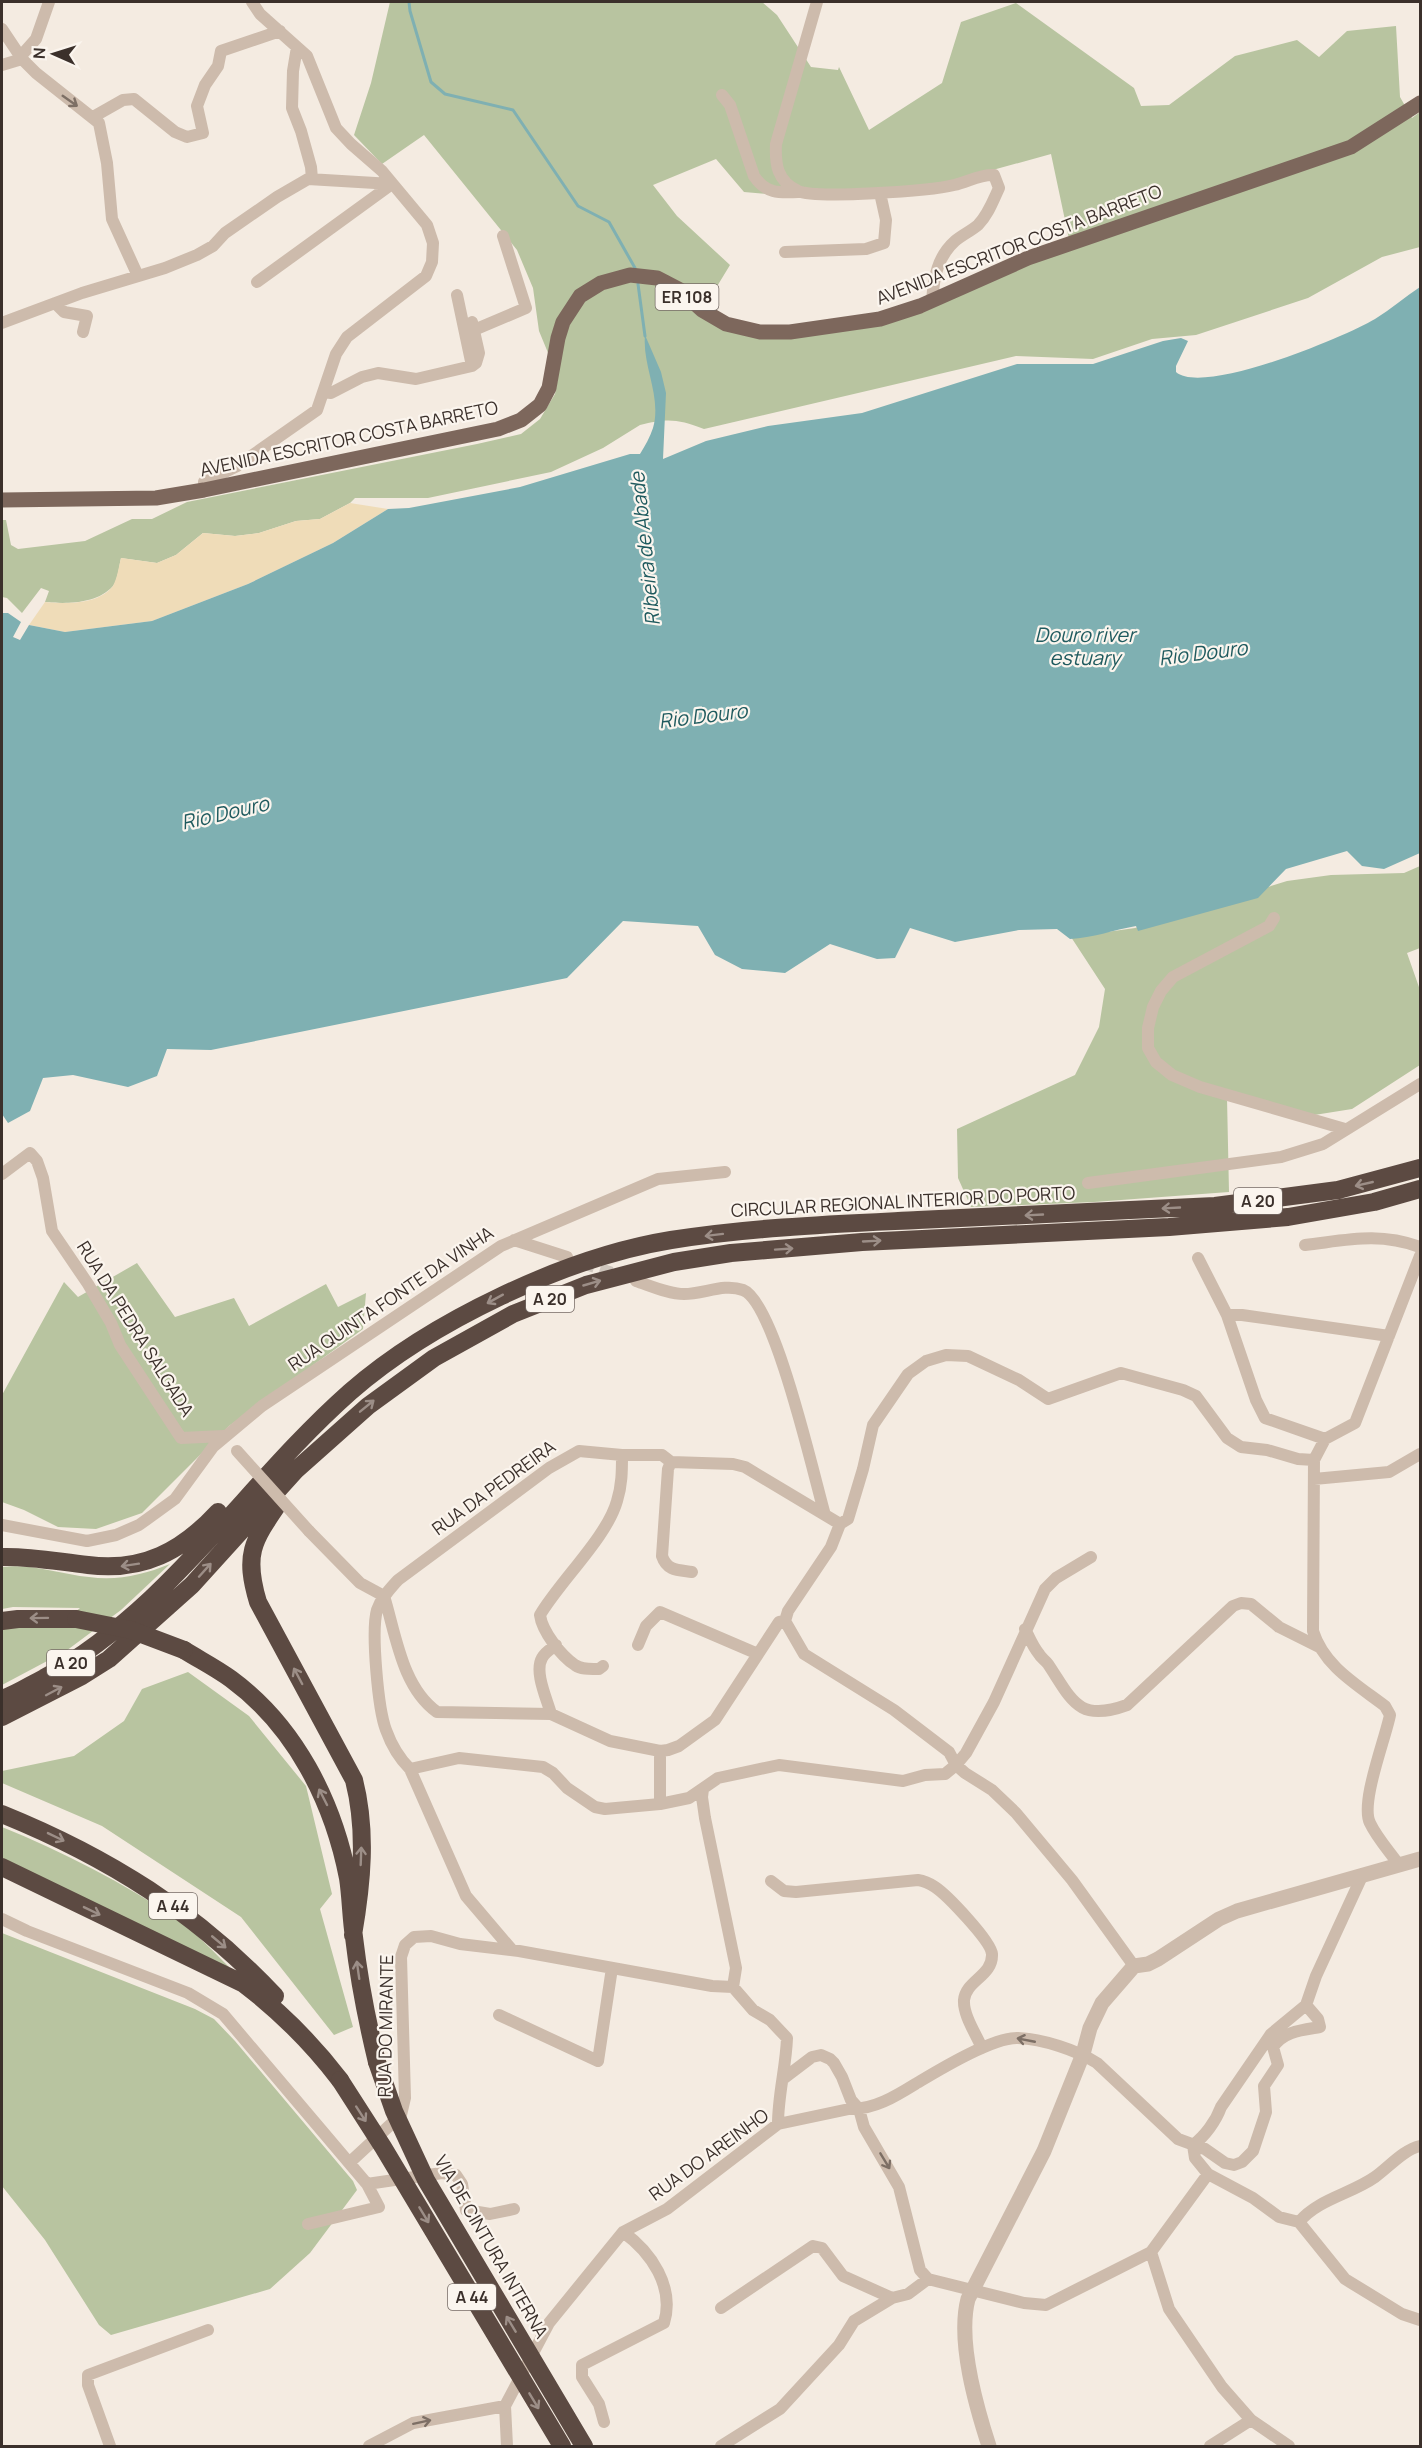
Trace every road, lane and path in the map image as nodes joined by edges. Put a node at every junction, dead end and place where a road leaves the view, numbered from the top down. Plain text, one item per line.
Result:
1 (49, 2) edge
2 (252, 2) edge
3 (818, 2) edge
4 (2, 29) edge
5 (280, 31) junction
6 (297, 47) junction
7 (21, 58) junction
8 (2, 65) edge
9 (722, 95) dead end
10 (1420, 103) edge
11 (93, 117) junction
12 (312, 179) junction
13 (392, 184) junction
14 (799, 192) junction
15 (880, 193) junction
16 (503, 237) dead end
17 (785, 252) dead end
18 (138, 276) junction
19 (257, 282) dead end
20 (457, 295) dead end
21 (932, 300) junction
22 (55, 303) junction
23 (2, 323) edge
24 (83, 333) dead end
25 (472, 366) junction
26 (324, 392) junction
27 (204, 490) junction
28 (2, 500) edge
29 (1274, 918) dead end
30 (1420, 1084) edge
31 (1345, 1130) junction
32 (1420, 1168) edge
33 (725, 1172) dead end
34 (2, 1174) edge
35 (1088, 1183) dead end
36 (1420, 1189) edge
37 (514, 1240) junction
38 (1305, 1245) dead end
39 (1420, 1247) edge
40 (1420, 1256) edge
41 (567, 1257) dead end
42 (1198, 1258) dead end
43 (636, 1281) tunnel mouth
44 (1227, 1315) junction
45 (1389, 1336) junction
46 (308, 1430) junction
47 (225, 1436) junction
48 (1325, 1439) junction
49 (323, 1445) junction
50 (1420, 1454) edge
51 (622, 1455) junction
52 (1314, 1460) junction
53 (671, 1461) junction
54 (1314, 1479) junction
55 (825, 1515) junction
56 (840, 1524) junction
57 (2, 1525) edge
58 (2, 1557) edge
59 (1091, 1557) dead end
60 (692, 1572) dead end
61 (384, 1596) junction
62 (2, 1621) edge
63 (785, 1621) junction
64 (1025, 1629) junction
65 (556, 1645) junction
66 (638, 1645) dead end
67 (1319, 1647) junction
68 (758, 1654) junction
69 (603, 1666) dead end
70 (2, 1699) edge
71 (551, 1714) junction
72 (2, 1717) edge
73 (660, 1751) junction
74 (956, 1765) junction
75 (410, 1769) junction
76 (703, 1789) junction
77 (660, 1804) junction
78 (2, 1814) edge
79 (1420, 1859) edge
80 (1400, 1865) junction
81 (2, 1867) edge
82 (1363, 1874) junction
83 (771, 1881) dead end
84 (2, 1919) edge
85 (353, 1935) junction
86 (512, 1950) junction
87 (1134, 1966) junction
88 (612, 1968) junction
89 (733, 1986) junction
90 (1305, 2005) junction
91 (499, 2015) dead end
92 (311, 2042) junction
93 (982, 2048) junction
94 (1083, 2054) junction
95 (783, 2079) junction
96 (859, 2109) junction
97 (778, 2124) junction
98 (1193, 2145) junction
99 (1420, 2146) edge
100 (349, 2163) junction
101 (1208, 2174) junction
102 (367, 2184) junction
103 (514, 2209) dead end
104 (1299, 2222) junction
105 (308, 2224) dead end
106 (623, 2232) junction
107 (1151, 2252) junction
108 (928, 2279) junction
109 (974, 2291) junction
110 (892, 2298) junction
111 (721, 2308) dead end
112 (1420, 2320) edge
113 (208, 2330) dead end
114 (505, 2406) junction
115 (1251, 2420) junction
116 (604, 2422) dead end
117 (110, 2446) edge
118 (369, 2446) edge
119 (507, 2446) edge
120 (561, 2446) edge
121 (584, 2446) edge
122 (721, 2446) edge
123 (989, 2446) edge
124 (1210, 2446) edge
125 (1289, 2446) edge

1 - 7 street
2 - 5 street
3 - 14 street
4 - 7 street
5 - 6 street
5 - 11 street
6 - 12 street
6 - 13 street
7 - 8 street
7 -> 11 street
9 - 14 street
10 - 21 main road, AVENIDA ESCRITOR COSTA BARRETO / ER 108
11 - 18 street
12 - 13 street
12 - 18 street
13 - 19 street
13 - 26 street
14 - 15 street
15 - 17 street
15 - 21 street
16 - 25 street
18 - 22 street
20 - 25 street
21 - 27 main road, AVENIDA ESCRITOR COSTA BARRETO / ER 108
22 - 23 street
22 - 24 street
25 - 26 street
26 - 27 street
27 - 28 main road, AVENIDA ESCRITOR COSTA BARRETO / ER 108
29 - 31 street
30 - 31 street
31 - 35 street
32 -> 46 highway, CIRCULAR REGIONAL INTERIOR DO PORTO / A 20
33 - 37 street, RUA QUINTA FONTE DA VINHA
34 - 47 street, RUA DA PEDRA SALGADA
49 -> 36 highway, CIRCULAR REGIONAL INTERIOR DO PORTO / A 20
37 - 41 street
37 - 47 street, RUA QUINTA FONTE DA VINHA
38 - 39 street
40 - 45 street
42 - 44 street
43 - 55 street
44 - 45 street
44 - 48 street
45 - 48 street
46 -> 58 highway
46 - 70 highway, CIRCULAR REGIONAL INTERIOR DO PORTO / A 20
47 - 57 street
47 - 61 street, bridge
48 - 52 street
72 -> 49 highway, CIRCULAR REGIONAL INTERIOR DO PORTO / A 20
85 -> 49 highway
50 - 54 street
51 - 53 street, RUA DA PEDREIRA
51 - 61 street, RUA DA PEDREIRA
51 - 65 street
52 - 54 street
52 - 56 street
53 - 55 street, RUA DA PEDREIRA
53 - 60 street
54 - 67 street
55 - 56 street, RUA DA PEDREIRA
56 - 63 street
59 - 64 street
61 - 71 street
61 - 75 street
85 -> 62 highway, A 44, bridge
63 - 68 street
63 - 74 street
64 - 67 street
64 - 74 street
65 - 69 street
65 - 71 street
66 - 68 street
67 - 80 street
68 - 73 street
71 - 73 street
73 - 77 street
74 - 76 street
74 - 87 street
75 - 77 street
75 - 86 street
76 - 77 street
76 - 89 street
78 -> 92 highway, A 44
79 - 80 street
80 - 82 street
81 -> 92 highway
82 - 87 street
82 - 90 street
83 - 93 street
84 - 100 street
121 -> 85 highway, VIA DE CINTURA INTERNA / A 44, bridge
86 - 88 street, RUA DO MIRANTE
86 - 100 street, RUA DO MIRANTE
87 - 94 street
88 - 89 street, RUA DO MIRANTE
88 - 91 street
89 - 95 street
90 - 98 street
90 - 98 street
92 -> 120 highway, A 44, bridge
94 -> 93 street, RUA DO AREINHO
93 - 96 street, RUA DO AREINHO
94 - 98 street
94 - 109 street
95 - 96 street
95 - 97 street
96 - 97 street, RUA DO AREINHO
96 -> 108 street
97 - 106 street, RUA DO AREINHO
98 - 101 street
99 - 104 street
100 - 102 street
101 - 104 street
101 - 107 street
102 - 103 street
102 - 105 street
104 - 112 street
106 - 114 street, RUA DO AREINHO
106 - 116 street
107 - 109 street
107 - 115 street
108 - 109 street
108 - 110 street
109 - 123 street
110 - 111 street
110 - 122 street
113 - 117 street
118 -> 114 street
114 - 119 street
115 - 124 street
115 - 125 street

